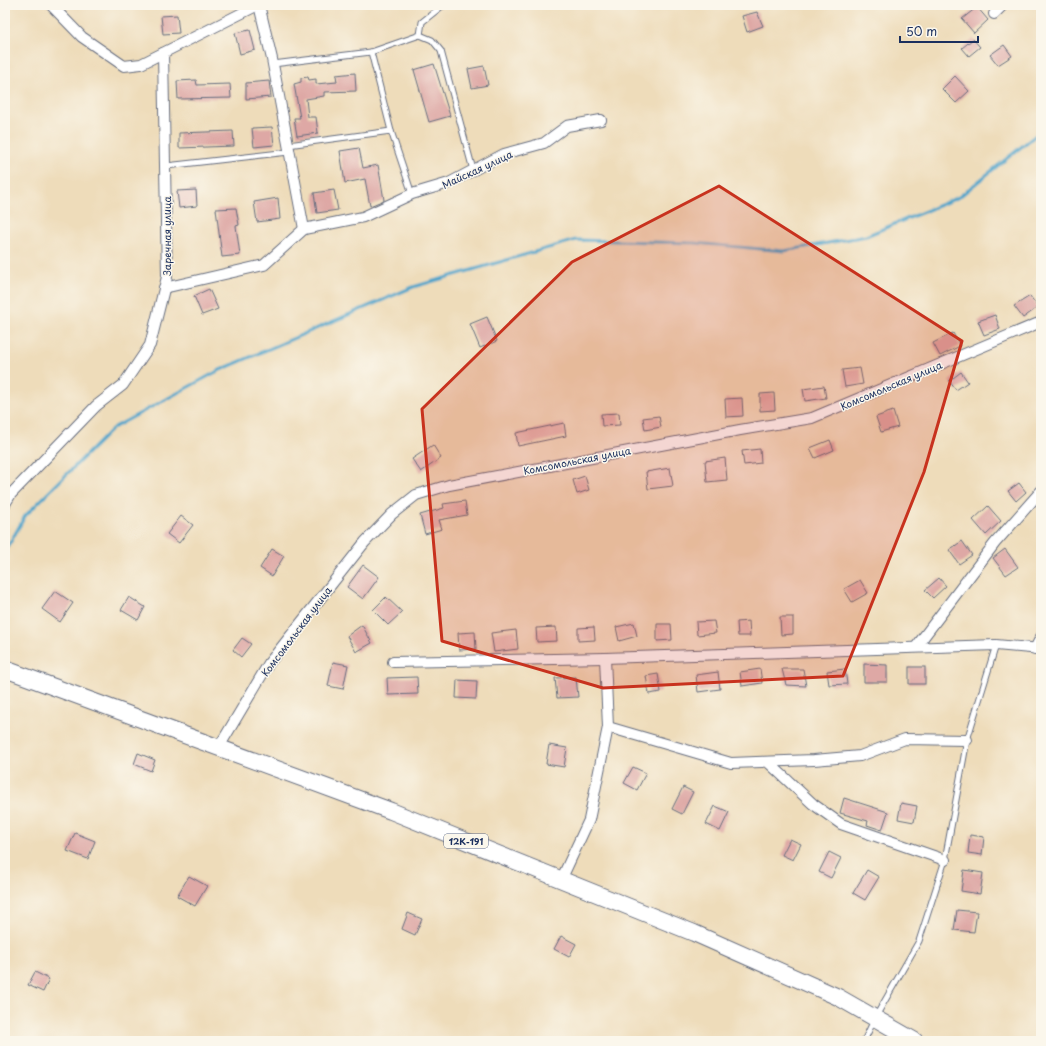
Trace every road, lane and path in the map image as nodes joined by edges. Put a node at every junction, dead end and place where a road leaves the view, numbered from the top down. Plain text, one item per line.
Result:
1 (52, 5) edge
2 (258, 5) edge
3 (447, 5) edge
4 (1003, 5) edge
5 (994, 14) dead end
6 (420, 35) junction
7 (163, 52) junction
8 (372, 52) junction
9 (273, 64) junction
10 (601, 120) dead end
11 (391, 132) junction
12 (289, 148) junction
13 (166, 166) junction
14 (473, 170) junction
15 (412, 194) junction
16 (304, 228) junction
17 (164, 288) junction
18 (1041, 322) edge
19 (1041, 491) edge
20 (5, 504) edge
21 (1041, 636) edge
22 (996, 645) junction
23 (916, 647) junction
24 (1038, 649) edge
25 (605, 658) junction
26 (393, 662) dead end
27 (5, 669) edge
28 (608, 727) junction
29 (967, 740) junction
30 (218, 747) junction
31 (768, 762) junction
32 (945, 860) junction
33 (561, 880) junction
34 (875, 1018) junction
35 (864, 1041) edge
36 (915, 1041) edge

1 - 7 street
2 - 7 street
2 - 9 street
3 - 6 lane
4 - 5 street
6 - 8 lane
6 - 14 lane
7 - 13 street, Заречная улица
8 - 9 lane
8 - 11 lane
9 - 12 street
10 - 14 street, Майская улица
11 - 12 lane
11 - 15 lane
12 - 13 lane
12 - 16 street
13 - 17 street, Заречная улица
14 - 15 street, Майская улица
15 - 16 street, Майская улица
16 - 17 street
17 - 20 street, Заречная улица
18 - 30 street, Комсомольская улица
19 - 23 street
21 - 24 street
22 - 23 street
22 - 24 street
22 - 29 lane
23 - 25 street
25 - 26 street
25 - 28 street
27 - 30 main road, 12К-191
28 - 31 street
28 - 33 street
29 - 31 street
29 - 32 lane
30 - 33 main road, 12К-191
31 - 32 street
32 - 34 lane
33 - 34 main road, 12К-191
34 - 35 lane
34 - 36 main road, 12К-191

